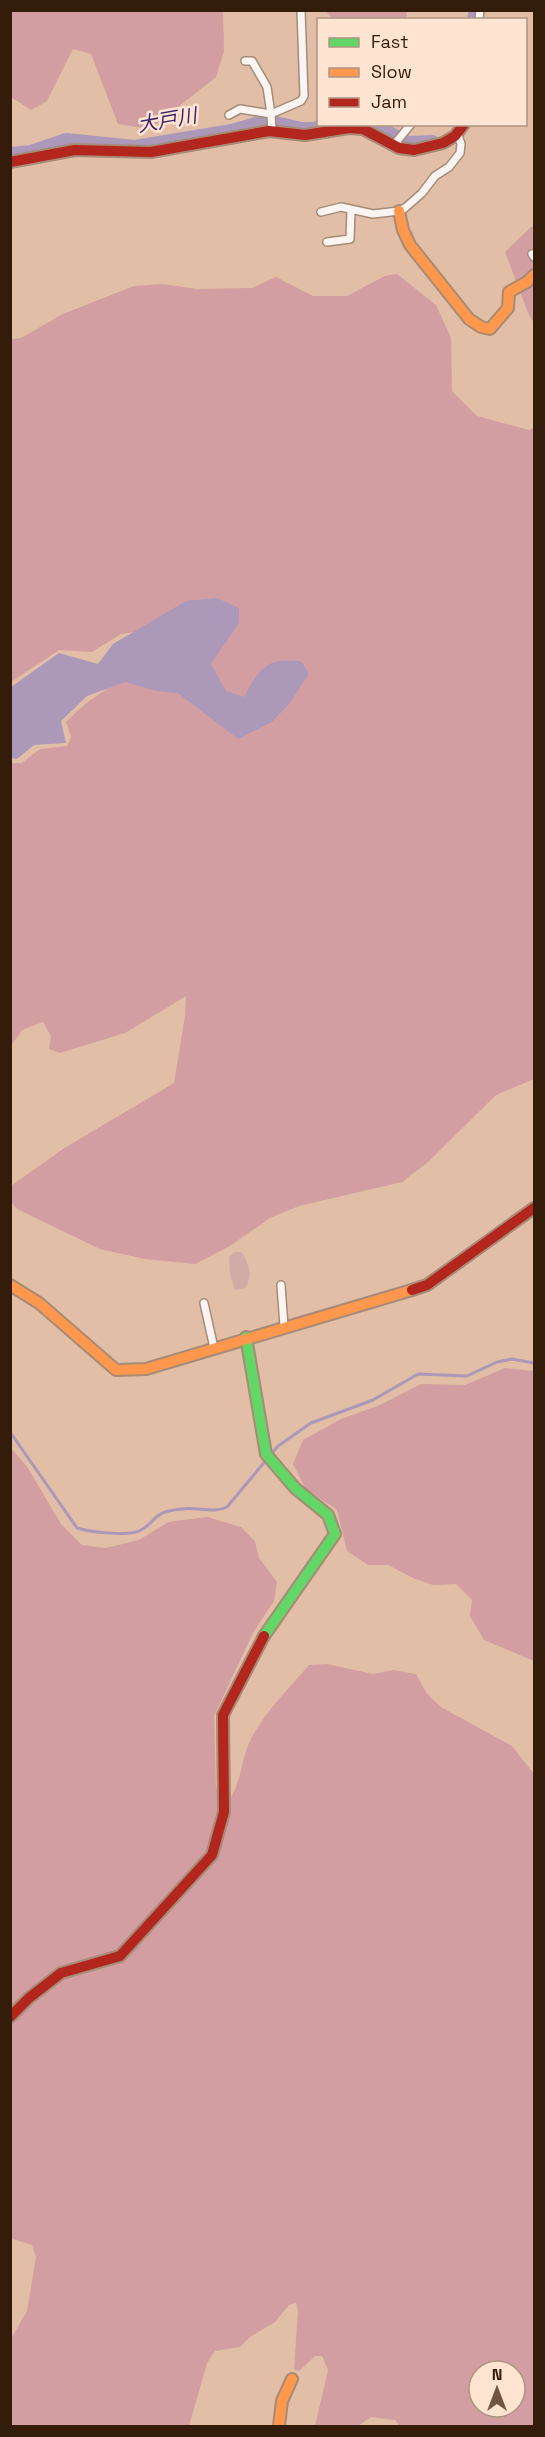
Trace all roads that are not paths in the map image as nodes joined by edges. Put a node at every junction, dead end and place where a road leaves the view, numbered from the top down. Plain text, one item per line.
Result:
1 (301, 10) edge
2 (244, 61) dead end
3 (229, 115) dead end
4 (271, 122) junction
5 (410, 126) edge
6 (463, 126) edge
7 (458, 135) junction
8 (399, 142) junction
9 (10, 162) edge
10 (351, 210) junction
11 (399, 211) junction
12 (321, 212) dead end
13 (327, 242) dead end
14 (534, 275) edge
15 (534, 1208) edge
16 (10, 1285) edge
17 (281, 1285) dead end
18 (204, 1304) dead end
19 (284, 1326) junction
20 (246, 1337) junction
21 (214, 1348) junction
22 (10, 2017) edge
23 (292, 2379) dead end
24 (279, 2427) edge

1 - 4 street
2 - 4 street
3 - 4 street
4 - 8 street
4 - 9 street
5 - 8 street
6 - 7 street
7 - 8 street
7 - 11 street
10 - 11 street
10 - 12 street
10 - 13 street
11 - 14 street
15 - 19 street
16 - 21 street
17 - 19 street
18 - 21 street
19 - 20 street
20 - 21 street
20 - 22 street
23 - 24 street

